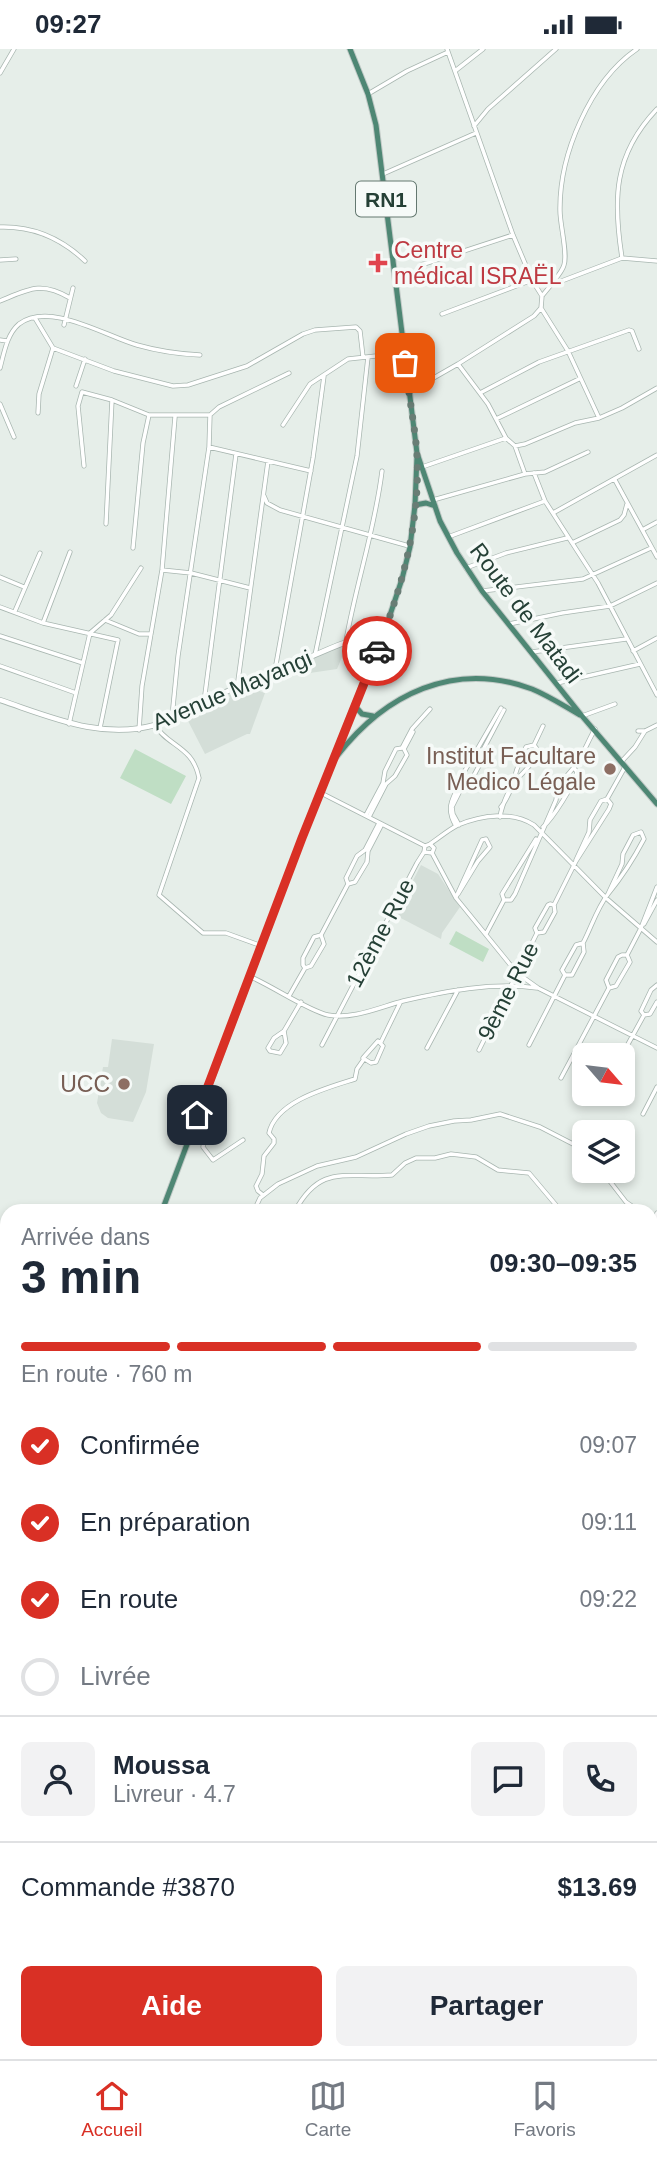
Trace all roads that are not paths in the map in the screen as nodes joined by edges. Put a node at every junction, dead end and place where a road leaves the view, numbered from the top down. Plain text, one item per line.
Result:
1 (14, 49) edge
2 (350, 49) edge
3 (483, 49) edge
4 (556, 49) edge
5 (637, 49) edge
6 (448, 51) edge
7 (455, 71) junction
8 (0, 73) edge
9 (368, 95) junction
10 (657, 109) edge
11 (474, 127) junction
12 (476, 133) junction
13 (383, 174) junction
14 (0, 227) edge
15 (513, 235) junction
16 (622, 258) junction
17 (16, 259) dead end
18 (0, 260) edge
19 (85, 261) dead end
20 (657, 261) edge
21 (421, 265) dead end
22 (532, 280) junction
23 (551, 285) junction
24 (73, 288) dead end
25 (542, 296) junction
26 (70, 298) junction
27 (0, 301) edge
28 (541, 308) junction
29 (442, 314) dead end
30 (36, 318) junction
31 (65, 318) junction
32 (64, 325) dead end
33 (0, 340) edge
34 (7, 341) junction
35 (53, 348) junction
36 (639, 349) dead end
37 (568, 351) junction
38 (404, 353) junction
39 (200, 355) dead end
40 (366, 357) junction
41 (85, 359) junction
42 (458, 364) junction
43 (0, 367) edge
44 (289, 373) dead end
45 (324, 376) junction
46 (579, 379) junction
47 (76, 386) dead end
48 (657, 387) edge
49 (409, 392) junction
50 (480, 393) junction
51 (112, 400) junction
52 (0, 404) edge
53 (38, 413) dead end
54 (149, 415) junction
55 (210, 415) junction
56 (175, 417) junction
57 (599, 418) junction
58 (496, 419) junction
59 (284, 425) dead end
60 (13, 437) dead end
61 (506, 438) junction
62 (515, 446) junction
63 (209, 447) junction
64 (588, 452) dead end
65 (416, 453) junction
66 (236, 454) junction
67 (657, 455) edge
68 (268, 461) junction
69 (84, 466) dead end
70 (422, 467) junction
71 (311, 471) junction
72 (382, 471) dead end
73 (534, 473) junction
74 (525, 474) junction
75 (615, 480) junction
76 (264, 493) junction
77 (545, 501) junction
78 (627, 502) junction
79 (434, 503) junction
80 (415, 505) junction
81 (553, 513) junction
82 (303, 516) junction
83 (657, 522) edge
84 (106, 524) dead end
85 (342, 527) junction
86 (644, 529) junction
87 (371, 535) junction
88 (448, 538) junction
89 (567, 538) junction
90 (572, 543) junction
91 (410, 547) junction
92 (133, 548) dead end
93 (651, 548) junction
94 (70, 552) dead end
95 (40, 553) dead end
96 (657, 557) edge
97 (141, 568) dead end
98 (466, 568) junction
99 (162, 571) junction
100 (191, 573) junction
101 (593, 576) junction
102 (0, 577) edge
103 (220, 581) junction
104 (657, 583) edge
105 (24, 587) junction
106 (250, 588) junction
107 (482, 591) junction
108 (610, 606) junction
109 (0, 607) edge
110 (15, 611) junction
111 (105, 620) junction
112 (43, 623) junction
113 (509, 624) junction
114 (90, 633) junction
115 (152, 634) junction
116 (0, 636) edge
117 (383, 636) junction
118 (657, 638) edge
119 (626, 639) junction
120 (346, 641) junction
121 (633, 651) junction
122 (532, 652) junction
123 (315, 655) junction
124 (83, 663) junction
125 (640, 664) junction
126 (0, 666) edge
127 (275, 670) junction
128 (657, 680) edge
129 (557, 683) junction
130 (651, 684) junction
131 (237, 688) junction
132 (76, 693) junction
133 (657, 695) edge
134 (0, 700) edge
135 (204, 703) junction
136 (615, 704) dead end
137 (355, 706) junction
138 (430, 709) dead end
139 (502, 709) dead end
140 (373, 716) junction
141 (582, 716) junction
142 (172, 717) junction
143 (69, 724) junction
144 (155, 725) junction
145 (657, 725) edge
146 (543, 726) dead end
147 (595, 729) junction
148 (100, 730) junction
149 (139, 730) junction
150 (638, 731) dead end
151 (645, 731) junction
152 (413, 732) dead end
153 (534, 745) junction
154 (482, 747) junction
155 (403, 748) junction
156 (333, 761) junction
157 (624, 763) junction
158 (574, 768) junction
159 (517, 777) junction
160 (465, 779) junction
161 (386, 780) junction
162 (320, 792) junction
163 (607, 799) junction
164 (558, 801) junction
165 (657, 803) edge
166 (367, 816) junction
167 (500, 817) junction
168 (381, 823) junction
169 (458, 825) junction
170 (542, 829) junction
171 (590, 833) junction
172 (427, 848) junction
173 (366, 851) junction
174 (432, 853) junction
175 (476, 860) junction
176 (575, 863) junction
177 (624, 866) junction
178 (522, 868) junction
179 (348, 884) junction
180 (657, 887) edge
181 (457, 896) junction
182 (607, 896) junction
183 (656, 897) edge
184 (504, 900) junction
185 (554, 905) junction
186 (641, 927) junction
187 (537, 933) junction
188 (486, 934) junction
189 (321, 935) junction
190 (657, 942) edge
191 (583, 943) junction
192 (262, 946) junction
193 (627, 955) junction
194 (305, 968) junction
195 (517, 973) junction
196 (565, 975) junction
197 (251, 977) junction
198 (657, 985) edge
199 (509, 988) junction
200 (538, 988) junction
201 (609, 988) junction
202 (458, 990) junction
203 (554, 995) junction
204 (289, 996) junction
205 (301, 1002) junction
206 (401, 1002) junction
207 (657, 1002) edge
208 (337, 1016) junction
209 (594, 1016) junction
210 (643, 1016) junction
211 (284, 1031) junction
212 (633, 1036) junction
213 (381, 1042) junction
214 (629, 1043) edge
215 (322, 1045) dead end
216 (529, 1045) dead end
217 (427, 1048) dead end
218 (657, 1048) edge
219 (478, 1049) dead end
220 (364, 1059) junction
221 (561, 1078) dead end
222 (657, 1087) edge
223 (643, 1114) dead end
224 (197, 1115) junction
225 (243, 1140) dead end
226 (572, 1146) edge
227 (611, 1183) edge
228 (263, 1195) junction
229 (165, 1204) edge
230 (258, 1204) edge
231 (299, 1204) edge
232 (555, 1204) edge
233 (628, 1204) edge

1 - 8 street
2 - 9 highway, Route de Matadi / RN1
3 - 7 street
4 - 11 street
5 - 23 street
6 - 7 street
6 - 9 street
7 - 11 street
9 - 13 highway, Route de Matadi / RN1
10 - 16 street
11 - 12 street
12 - 13 street
12 - 15 street
13 - 38 highway, Route de Matadi / RN1
14 - 19 street
15 - 21 street
15 - 22 street
16 - 20 street
16 - 23 street
17 - 18 street
22 - 25 street
22 - 29 street
23 - 25 street
24 - 26 street
25 - 28 street
26 - 27 street
26 - 31 street
28 - 37 street
28 - 42 street
30 - 31 street
30 - 34 street
30 - 35 street
31 - 32 street
31 - 39 street
33 - 34 street
34 - 43 street
35 - 41 street
35 - 53 street
36 - 37 street
37 - 46 street
37 - 50 street
38 - 40 street
38 - 49 highway, Route de Matadi / RN1
40 - 41 street
40 - 45 street
40 - 85 street
41 - 47 street
42 - 49 street
42 - 50 street
44 - 55 street
45 - 59 street
45 - 71 street
46 - 57 street
46 - 58 street
48 - 57 street
49 - 65 highway, Route de Matadi / RN1
50 - 58 street
51 - 54 street
51 - 69 street
51 - 84 street
52 - 60 street
54 - 56 street
54 - 92 street
55 - 56 street
55 - 63 street
56 - 99 street
57 - 62 street
58 - 61 street
61 - 62 street
61 - 70 street
62 - 74 street
63 - 66 street
63 - 100 street
64 - 73 street
65 - 70 highway, Route de Matadi
65 - 80 highway, RN1
66 - 68 street
66 - 103 street
67 - 75 street
68 - 71 street
68 - 76 street
70 - 79 highway, Route de Matadi
71 - 82 street
72 - 87 street
73 - 74 street
73 - 77 street
74 - 79 street
75 - 78 street
75 - 81 street
76 - 82 street
76 - 106 street
77 - 81 street
77 - 88 street
78 - 86 street
78 - 90 street
79 - 80 highway
79 - 88 highway, Route de Matadi
80 - 91 highway, RN1
81 - 89 street
82 - 85 street
82 - 127 street
83 - 86 street
85 - 87 street
85 - 123 street
86 - 93 street
87 - 91 street
87 - 120 street
88 - 98 highway, Route de Matadi
89 - 90 street
89 - 98 street
90 - 101 street
91 - 117 highway, RN1
93 - 96 street
93 - 101 street
94 - 112 street
95 - 105 street
97 - 111 street
98 - 107 highway, Route de Matadi
99 - 100 street
99 - 115 street
100 - 103 street
100 - 142 street
101 - 107 street
101 - 108 street
102 - 105 street
103 - 106 street
103 - 135 street
104 - 108 street
105 - 110 street
106 - 131 street
107 - 113 highway, Route de Matadi
108 - 113 street
108 - 119 street
109 - 110 street
110 - 112 street
111 - 114 street
111 - 115 street
112 - 114 street
113 - 122 highway, Route de Matadi
114 - 124 street
114 - 148 street
115 - 149 street
116 - 124 street
117 - 120 street, Avenue Mayangi
117 - 137 highway, RN1
118 - 121 street
119 - 121 street
119 - 122 street
120 - 123 street, Avenue Mayangi
121 - 125 street
122 - 129 highway, Route de Matadi
123 - 127 street, Avenue Mayangi
124 - 132 street
125 - 129 street
125 - 130 street
126 - 132 street
127 - 131 street, Avenue Mayangi
128 - 130 street
129 - 141 highway, Route de Matadi
130 - 133 street
131 - 135 street, Avenue Mayangi
132 - 143 street
134 - 143 street, Avenue Mayangi
135 - 142 street, Avenue Mayangi
136 - 141 street
137 - 140 highway
137 - 156 highway, RN1
138 - 155 street
139 - 154 street
140 - 141 highway
140 - 156 highway
141 - 147 highway, Route de Matadi
142 - 144 street, Avenue Mayangi
143 - 148 street, Avenue Mayangi
144 - 149 street, Avenue Mayangi
144 - 192 street
145 - 151 street
146 - 153 street
147 - 157 highway, Route de Matadi
147 - 158 street
148 - 149 street, Avenue Mayangi
150 - 151 street
151 - 157 street
152 - 155 street
153 - 159 street
153 - 159 street
154 - 160 street
154 - 160 street
155 - 161 street
155 - 161 street
156 - 162 highway, RN1
157 - 163 street
157 - 165 highway, Route de Matadi
158 - 164 street
158 - 164 street
159 - 167 street
160 - 169 street
161 - 166 street
162 - 166 street
162 - 192 highway, RN1
163 - 171 street
163 - 171 street
164 - 170 street
166 - 168 street
167 - 169 street
167 - 170 street
168 - 172 street
168 - 173 street
169 - 172 street
170 - 176 street
170 - 178 street
171 - 176 street
172 - 174 street
172 - 174 street
172 - 208 street, 12ème Rue
173 - 179 street
173 - 179 street
174 - 181 street
175 - 175 street
175 - 181 street
176 - 182 street
176 - 185 street
177 - 177 street
177 - 182 street
178 - 184 street
178 - 184 street
179 - 189 street
180 - 183 street
181 - 188 street
182 - 186 street
182 - 191 street
183 - 186 street
184 - 188 street
185 - 187 street
185 - 187 street
186 - 190 street
186 - 193 street
187 - 195 street, 9ème Rue
188 - 195 street
189 - 194 street
189 - 194 street
191 - 196 street
191 - 196 street
192 - 197 highway, RN1
193 - 201 street
193 - 201 street
194 - 204 street
195 - 199 street, 9ème Rue
195 - 200 street
196 - 203 street
197 - 204 street
197 - 224 highway, RN1
198 - 210 street
199 - 200 street
199 - 202 street
199 - 219 street, 9ème Rue
200 - 203 street
201 - 209 street
202 - 206 street
202 - 217 street
203 - 209 street
203 - 216 street
204 - 205 street
205 - 208 street
205 - 211 street
206 - 208 street
206 - 213 street
207 - 210 street
208 - 215 street, 12ème Rue
209 - 212 street
209 - 221 street
210 - 212 street
211 - 211 street
212 - 214 street
212 - 218 street
213 - 220 street
213 - 220 street
220 - 228 street
222 - 223 street
224 - 225 street
224 - 229 highway, RN1
226 - 228 street
227 - 233 street
228 - 230 street
231 - 232 street

